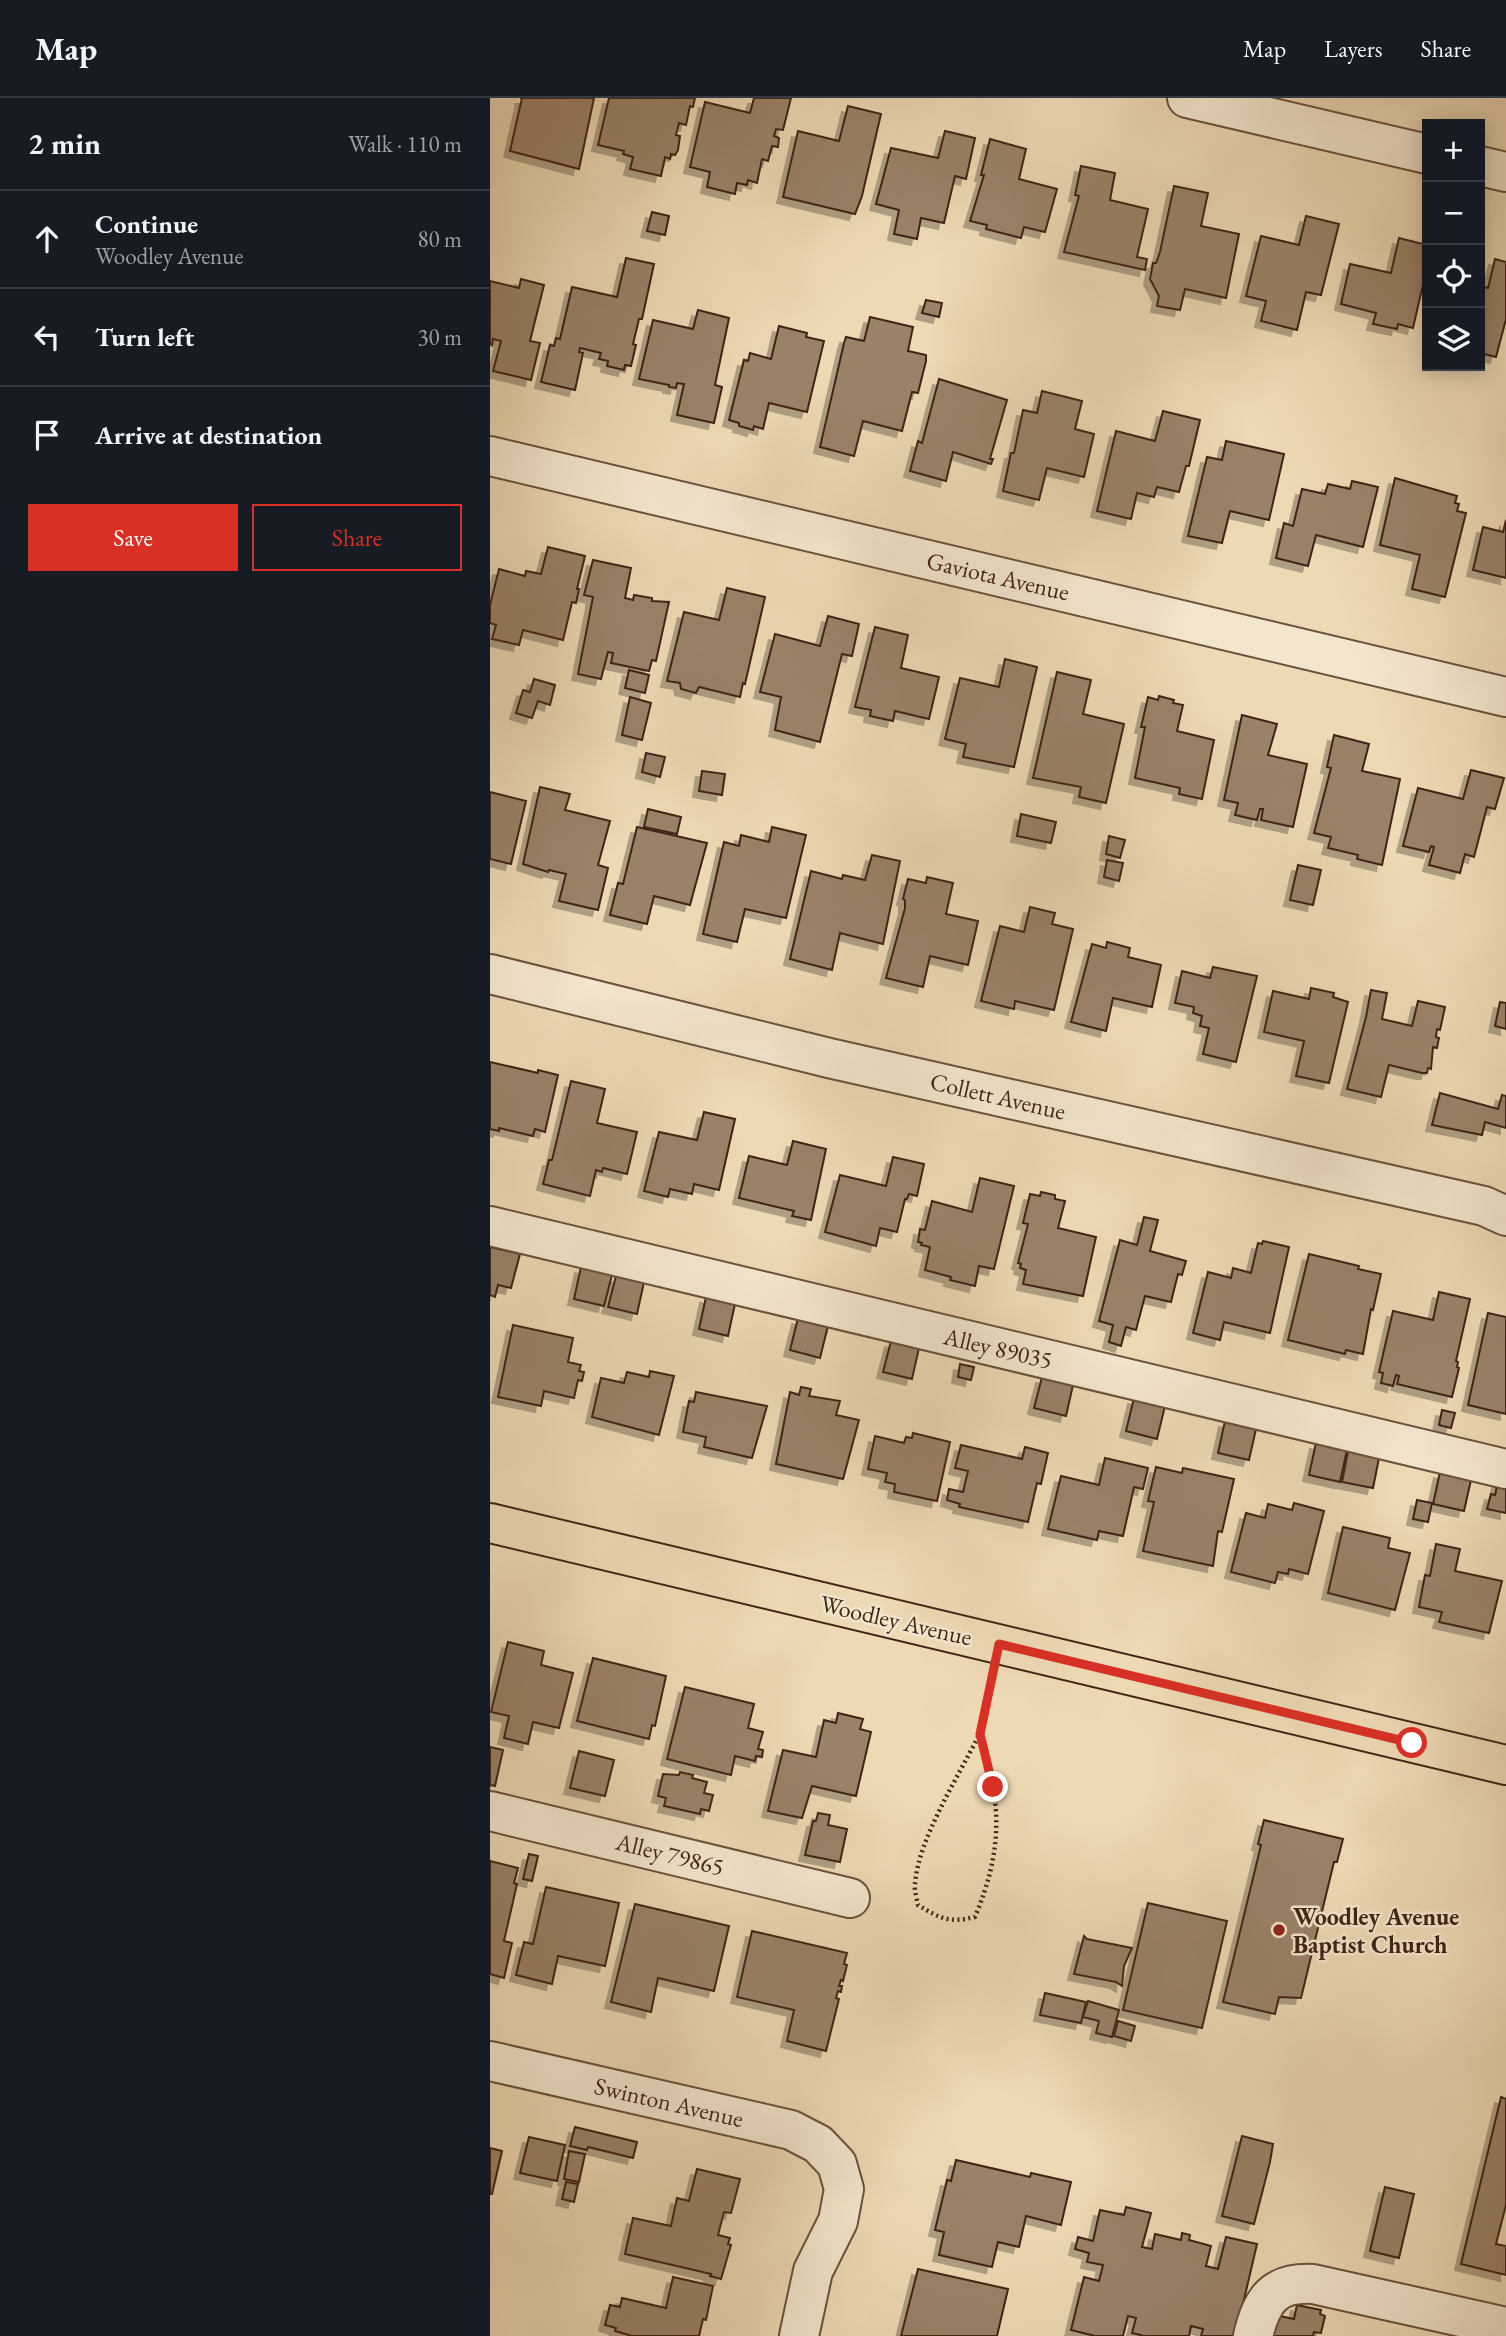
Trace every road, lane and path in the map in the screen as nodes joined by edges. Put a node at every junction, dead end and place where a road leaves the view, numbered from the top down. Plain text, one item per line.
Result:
1 (1186, 98) edge
2 (1422, 153) edge
3 (1485, 167) edge
4 (1506, 172) edge
5 (490, 456) edge
6 (1506, 697) edge
7 (490, 974) edge
8 (1506, 1216) edge
9 (490, 1226) edge
10 (1506, 1469) edge
11 (490, 1523) edge
12 (999, 1644) junction
13 (980, 1734) junction
14 (1506, 1765) edge
15 (490, 1811) edge
16 (850, 1898) dead end
17 (490, 2061) edge
18 (1506, 2327) edge
19 (799, 2336) edge
20 (1253, 2336) edge

1 - 2 street
3 - 4 street
5 - 6 street, Gaviota Avenue
7 - 8 street, Collett Avenue
9 - 10 street, Alley 89035
11 - 12 main road, Woodley Avenue
12 - 13 path
12 - 14 main road, Woodley Avenue
13 - 13 path
15 - 16 street, Alley 79865
17 - 19 street, Swinton Avenue
18 - 20 street

